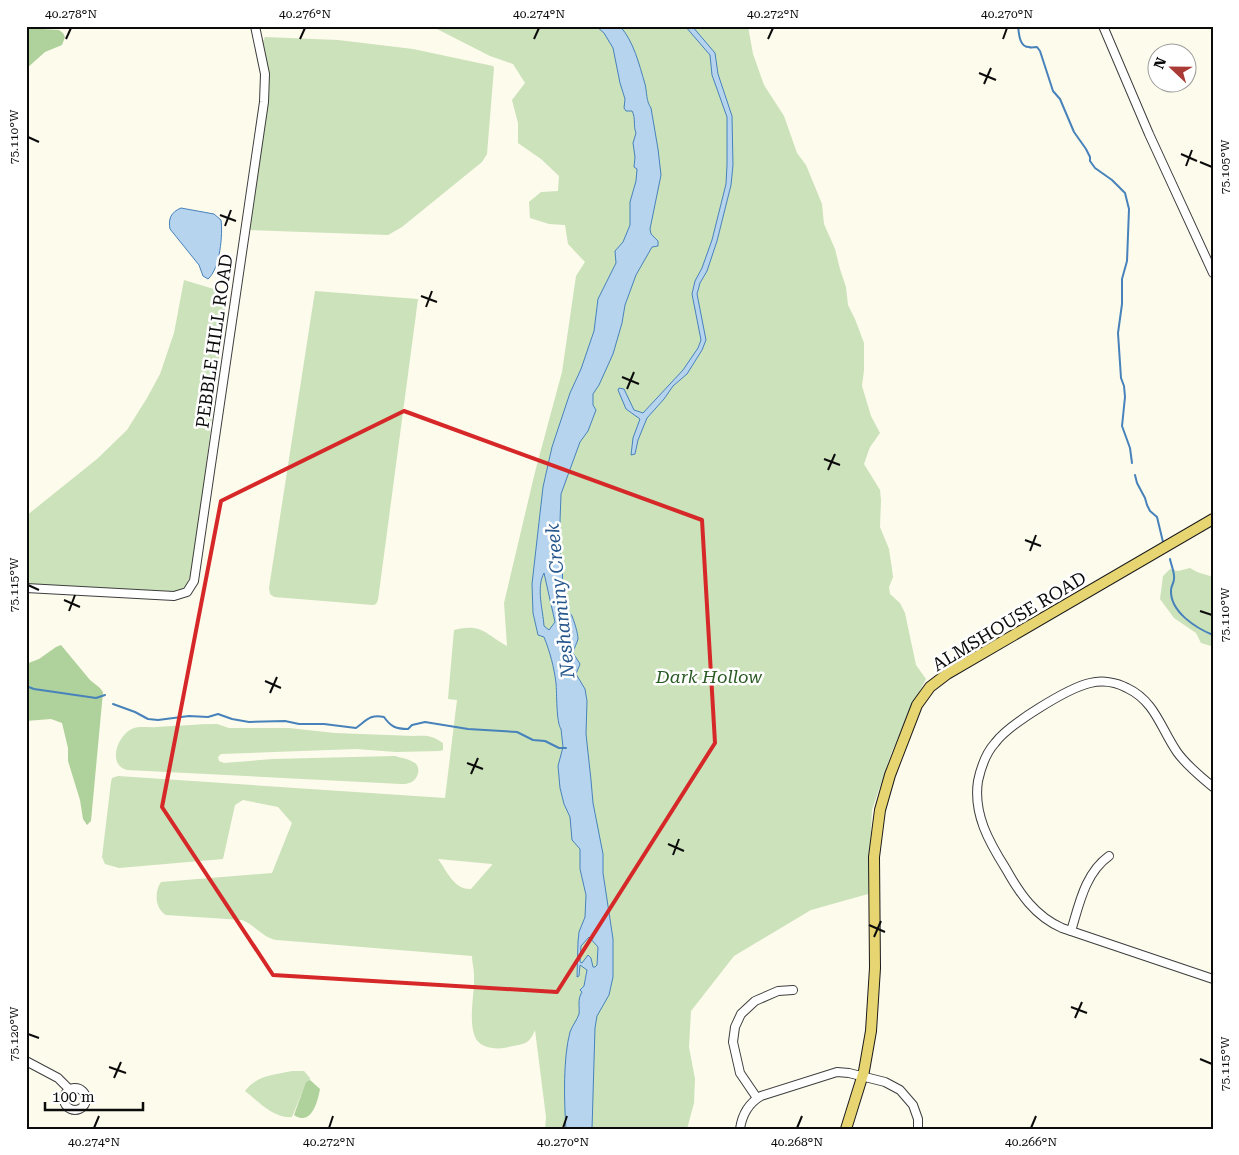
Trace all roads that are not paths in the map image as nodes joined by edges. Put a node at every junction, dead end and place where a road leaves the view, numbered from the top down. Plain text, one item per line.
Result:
1 (255, 26) edge
2 (1103, 26) edge
3 (1213, 273) edge
4 (1213, 519) edge
5 (26, 588) edge
6 (1213, 787) edge
7 (1109, 856) dead end
8 (1070, 931) junction
9 (1213, 979) edge
10 (793, 990) dead end
11 (26, 1061) edge
12 (862, 1076) junction
13 (69, 1089) dead end
14 (757, 1098) junction
15 (740, 1129) edge
16 (846, 1129) edge
17 (918, 1129) edge

1 - 5 street, PEBBLE HILL ROAD
2 - 3 street
4 - 12 main road, ALMSHOUSE ROAD
6 - 8 street
7 - 8 street
8 - 9 street
10 - 14 street
11 - 13 street
12 - 14 street
12 - 16 main road, ALMSHOUSE ROAD
12 - 17 street
14 - 15 street

